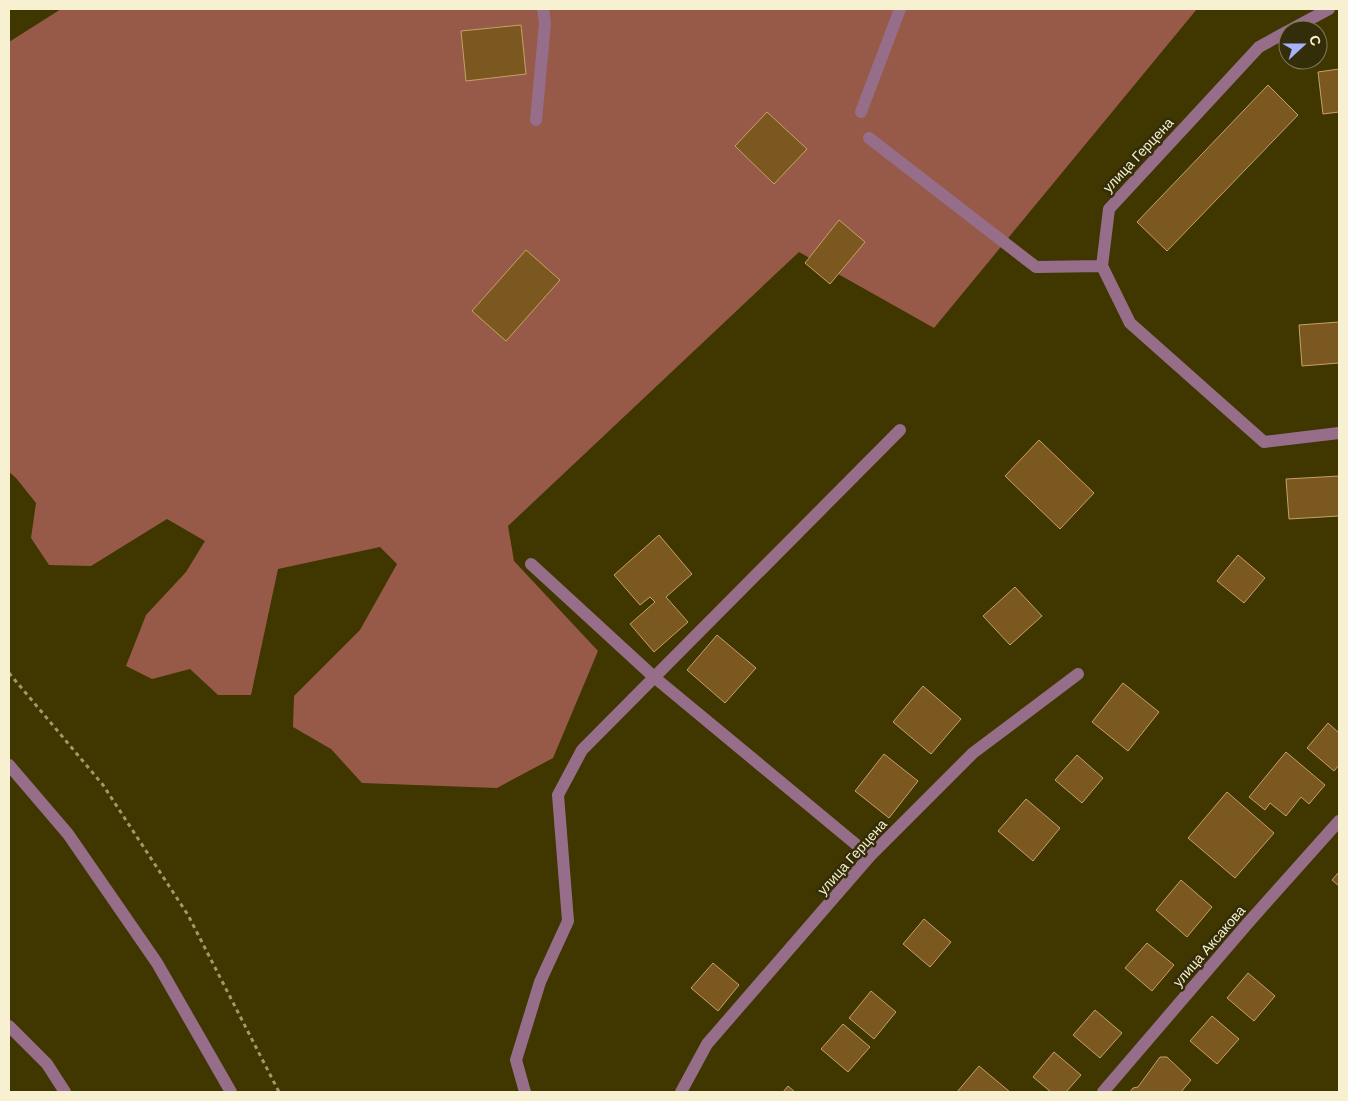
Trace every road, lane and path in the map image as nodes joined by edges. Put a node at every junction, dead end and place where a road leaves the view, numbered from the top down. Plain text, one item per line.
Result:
1 (543, 9) edge
2 (900, 9) edge
3 (1329, 9) edge
4 (1308, 20) edge
5 (1278, 36) edge
6 (861, 112) dead end
7 (536, 120) dead end
8 (869, 138) dead end
9 (1102, 266) junction
10 (900, 430) dead end
11 (1339, 433) edge
12 (531, 564) dead end
13 (9, 673) edge
14 (1078, 674) dead end
15 (654, 677) junction
16 (9, 765) edge
17 (1339, 821) edge
18 (870, 856) junction
19 (9, 1026) edge
20 (65, 1092) edge
21 (230, 1092) edge
22 (279, 1092) edge
23 (525, 1092) edge
24 (681, 1092) edge
25 (1103, 1092) edge

1 - 7 street
2 - 6 street
3 - 4 street, улица Герцена
5 - 9 street, улица Герцена
8 - 9 street
9 - 11 street
10 - 15 street
12 - 15 street
13 - 22 path
14 - 18 street, улица Герцена
15 - 18 street
15 - 23 street
16 - 21 street
17 - 25 street, улица Аксакова
18 - 24 street, улица Герцена
19 - 20 street

